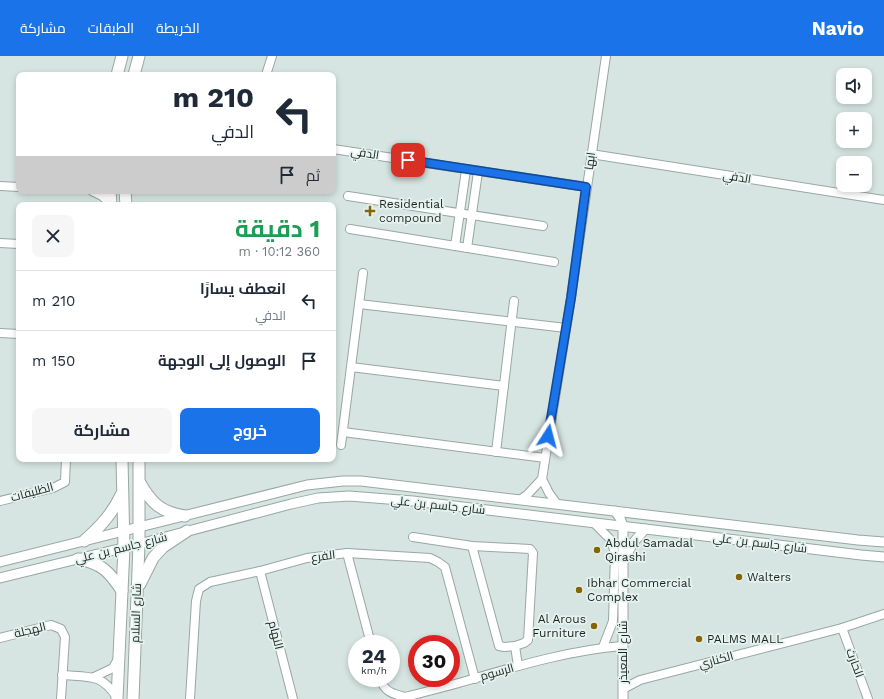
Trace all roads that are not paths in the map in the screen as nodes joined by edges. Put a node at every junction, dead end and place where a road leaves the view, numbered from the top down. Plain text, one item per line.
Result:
1 (122, 56) edge
2 (139, 56) edge
3 (272, 56) edge
4 (606, 56) edge
5 (118, 72) edge
6 (135, 72) edge
7 (267, 72) edge
8 (336, 148) edge
9 (591, 154) junction
10 (466, 170) junction
11 (478, 172) junction
12 (0, 186) edge
13 (16, 187) edge
14 (586, 187) junction
15 (98, 194) edge
16 (348, 196) dead end
17 (884, 200) edge
18 (109, 202) edge
19 (459, 213) junction
20 (471, 215) junction
21 (544, 226) dead end
22 (350, 229) dead end
23 (0, 243) edge
24 (16, 244) edge
25 (454, 246) junction
26 (467, 248) junction
27 (554, 262) dead end
28 (363, 273) dead end
29 (514, 301) dead end
30 (359, 304) junction
31 (512, 322) junction
32 (566, 328) junction
33 (0, 333) edge
34 (16, 334) edge
35 (351, 367) junction
36 (504, 386) junction
37 (343, 432) junction
38 (341, 445) dead end
39 (496, 452) junction
40 (545, 458) junction
41 (66, 462) edge
42 (122, 462) edge
43 (139, 462) edge
44 (542, 479) junction
45 (140, 483) junction
46 (122, 492) junction
47 (520, 499) junction
48 (0, 501) edge
49 (558, 504) junction
50 (615, 511) junction
51 (185, 516) junction
52 (595, 524) junction
53 (623, 526) junction
54 (139, 528) junction
55 (645, 529) junction
56 (187, 531) junction
57 (123, 532) junction
58 (413, 537) dead end
59 (884, 537) edge
60 (84, 541) junction
61 (873, 542) junction
62 (884, 542) edge
63 (139, 544) junction
64 (472, 546) junction
65 (124, 548) junction
66 (347, 553) junction
67 (884, 557) edge
68 (78, 559) junction
69 (0, 562) edge
70 (623, 563) junction
71 (260, 572) junction
72 (0, 578) edge
73 (137, 590) junction
74 (122, 591) junction
75 (884, 614) edge
76 (842, 628) junction
77 (369, 635) edge
78 (0, 638) edge
79 (515, 646) junction
80 (622, 646) junction
81 (602, 647) junction
82 (119, 658) junction
83 (518, 666) junction
84 (62, 675) junction
85 (623, 676) junction
86 (94, 678) junction
87 (475, 679) junction
88 (640, 680) junction
89 (384, 687) edge
90 (623, 689) junction
91 (61, 699) edge
92 (117, 699) edge
93 (132, 699) edge
94 (190, 699) edge
95 (292, 699) edge
96 (623, 699) edge
97 (868, 699) edge

1 - 5 main road
2 - 6 main road
3 - 7 street
4 - 9 street, ابها
8 - 10 street, الدفي
9 - 14 street, ابها
9 - 17 street, الدفي
10 - 11 street, الدفي
10 - 19 street
11 - 14 street, الدفي
11 - 20 street
12 - 13 street
14 - 32 street, ابها
15 - 18 street
16 - 19 street
19 - 20 street
19 - 25 street
20 - 21 street
20 - 26 street
22 - 25 street
23 - 24 street
25 - 26 street
26 - 27 street
28 - 30 street
29 - 31 street
30 - 31 street
30 - 35 street
31 - 32 street
31 - 36 street
32 - 40 street, ابها
33 - 34 street
35 - 36 street
35 - 37 street
36 - 39 street
37 - 38 street
37 - 39 street
39 - 40 street
40 - 44 street, ابها
41 - 48 street, الظليفات
42 - 46 main road, شارع السلام
43 - 45 main road, شارع السلام
44 - 47 street
44 - 49 street
45 - 51 main road
45 - 54 main road, شارع السلام
46 - 57 main road, شارع السلام
46 - 60 main road
47 - 49 street, شارع جاسم بن علي
47 - 51 street, شارع جاسم بن علي
49 - 50 street, شارع جاسم بن علي
50 - 53 street, شارع المعيذر
50 - 61 street, شارع جاسم بن علي
51 - 54 street, شارع جاسم بن علي
52 - 53 street, شارع جاسم بن علي
52 - 56 street, شارع جاسم بن علي
52 - 81 street, شارع المعيذر
53 - 55 street, شارع جاسم بن علي
53 - 70 street, شارع المعيذر
54 - 57 street, شارع جاسم بن علي
54 - 63 main road, شارع السلام
55 - 67 street, شارع جاسم بن علي
55 - 70 street
56 - 63 street, شارع جاسم بن علي
56 - 73 main road
57 - 60 street, شارع جاسم بن علي
57 - 65 main road, شارع السلام
58 - 64 street
59 - 61 street
60 - 69 street, شارع جاسم بن علي
61 - 62 street, شارع جاسم بن علي
63 - 65 street, شارع جاسم بن علي
63 - 73 main road, شارع السلام
64 - 79 street
64 - 79 street
65 - 68 street, شارع جاسم بن علي
65 - 74 main road, شارع السلام
66 - 71 street, الفرع
66 - 77 street
66 - 87 street, الفرع
68 - 72 street, شارع جاسم بن علي
68 - 74 main road
70 - 80 street, شارع المعيذر
71 - 94 street, الفرع
71 - 95 street, النهام
73 - 93 main road, شارع السلام
74 - 82 main road, شارع السلام
75 - 76 street, الكناري
76 - 88 street, الكناري
76 - 97 street, الحارث
78 - 84 street, الهجلة
79 - 83 street
80 - 81 street, الرسوم
80 - 85 street, شارع المعيذر
81 - 83 street, الرسوم
82 - 86 street
82 - 92 main road, شارع السلام
83 - 87 street, الرسوم
84 - 86 street
84 - 91 street, الهجلة
85 - 88 street, الكناري
85 - 90 street, شارع المعيذر
86 - 92 street
87 - 89 street, الرسوم
88 - 90 street, الكناري
90 - 96 street, شارع المعيذر

